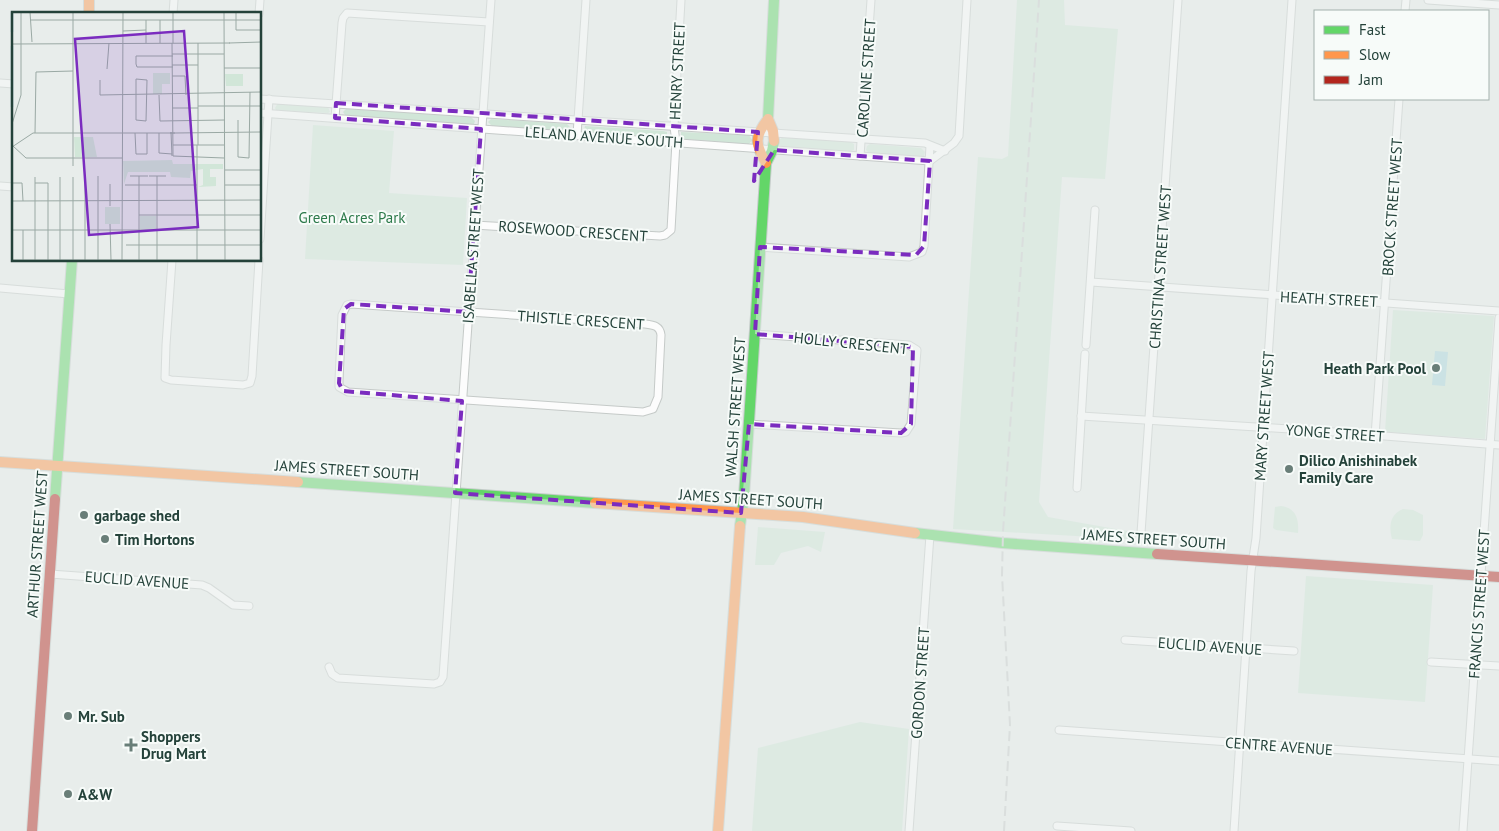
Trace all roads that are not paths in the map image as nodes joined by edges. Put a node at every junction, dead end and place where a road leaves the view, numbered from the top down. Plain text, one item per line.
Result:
1 (491, 0) edge
2 (586, 0) edge
3 (680, 0) edge
4 (774, 0) edge
5 (871, 0) edge
6 (967, 0) edge
7 (1178, 0) edge
8 (1292, 0) edge
9 (1428, 0) edge
10 (1499, 5) edge
11 (489, 22) junction
12 (261, 99) edge
13 (270, 99) junction
14 (1399, 100) edge
15 (336, 104) junction
16 (261, 113) edge
17 (269, 114) junction
18 (482, 115) junction
19 (335, 118) junction
20 (768, 119) junction
21 (578, 121) junction
22 (674, 128) junction
23 (481, 129) junction
24 (758, 132) junction
25 (775, 133) junction
26 (577, 135) junction
27 (862, 140) junction
28 (676, 142) junction
29 (930, 146) junction
30 (757, 148) junction
31 (774, 150) junction
32 (945, 151) junction
33 (860, 156) junction
34 (930, 161) junction
35 (766, 163) junction
36 (1095, 210) dead end
37 (261, 225) edge
38 (474, 225) junction
39 (760, 247) junction
40 (72, 261) edge
41 (172, 261) edge
42 (259, 261) edge
43 (1091, 282) junction
44 (1159, 287) junction
45 (0, 288) edge
46 (69, 294) junction
47 (1272, 296) junction
48 (1385, 303) junction
49 (1499, 311) edge
50 (468, 312) junction
51 (1499, 318) edge
52 (755, 334) junction
53 (1086, 345) dead end
54 (1085, 354) dead end
55 (462, 401) junction
56 (1081, 416) junction
57 (1149, 420) junction
58 (749, 424) junction
59 (1263, 429) junction
60 (1375, 436) junction
61 (1495, 445) edge
62 (0, 462) edge
63 (58, 467) junction
64 (1077, 488) dead end
65 (455, 493) junction
66 (741, 513) junction
67 (1141, 533) dead end
68 (930, 535) junction
69 (1252, 560) junction
70 (50, 574) junction
71 (1481, 576) junction
72 (1499, 577) edge
73 (249, 606) dead end
74 (1125, 640) dead end
75 (1246, 648) junction
76 (1294, 651) dead end
77 (1431, 662) dead end
78 (1475, 664) junction
79 (1499, 666) edge
80 (329, 667) dead end
81 (1059, 730) dead end
82 (1239, 744) junction
83 (1468, 759) junction
84 (1499, 761) edge
85 (1057, 826) dead end
86 (32, 831) edge
87 (718, 831) edge
88 (909, 831) edge
89 (1131, 831) edge
90 (1234, 831) edge
91 (1463, 831) edge

1 - 11 street, ISABELLA STREET WEST
2 - 21 street
3 - 22 street, HENRY STREET
4 - 20 street, WALSH STREET WEST
5 - 27 street, CAROLINE STREET
6 - 32 street
7 - 44 street, CHRISTINA STREET WEST
8 - 47 street, MARY STREET WEST
9 - 10 street
11 - 15 street
11 - 18 street, ISABELLA STREET WEST
12 - 13 street, LELAND AVENUE SOUTH
13 - 15 street, LELAND AVENUE SOUTH
13 - 17 street
14 - 48 street, BROCK STREET WEST
15 - 18 street, LELAND AVENUE SOUTH
15 - 19 street
16 - 17 street, LELAND AVENUE SOUTH
17 - 19 street, LELAND AVENUE SOUTH
17 - 37 street
18 - 21 street, LELAND AVENUE SOUTH
18 - 23 street, ISABELLA STREET WEST
19 - 23 street, LELAND AVENUE SOUTH
20 - 24 street
20 - 25 street, WALSH STREET WEST
21 - 22 street, LELAND AVENUE SOUTH
21 - 26 street
22 - 24 street, LELAND AVENUE SOUTH
22 - 28 street, HENRY STREET
23 - 26 street, LELAND AVENUE SOUTH
23 - 38 street, ISABELLA STREET WEST
24 - 25 street, LELAND AVENUE SOUTH
24 - 30 street
25 - 27 street, LELAND AVENUE SOUTH
25 - 31 street, WALSH STREET WEST
26 - 28 street, LELAND AVENUE SOUTH
27 - 29 street, LELAND AVENUE SOUTH
27 - 33 street, CAROLINE STREET
28 - 30 street, LELAND AVENUE SOUTH
28 - 38 street, ROSEWOOD CRESCENT
29 - 32 street, LELAND AVENUE SOUTH
29 - 34 street
30 - 31 street, LELAND AVENUE SOUTH
30 - 35 street
31 - 33 street, LELAND AVENUE SOUTH
31 - 35 street, WALSH STREET WEST
32 - 34 street
33 - 34 street, LELAND AVENUE SOUTH
34 - 39 street
35 - 39 street, WALSH STREET WEST
36 - 43 street
38 - 50 street, ISABELLA STREET WEST
39 - 52 street, WALSH STREET WEST
40 - 46 street, ARTHUR STREET WEST
41 - 42 street
43 - 44 street, HEATH STREET
43 - 53 street
44 - 47 street, HEATH STREET
44 - 57 street, CHRISTINA STREET WEST
45 - 46 street
46 - 63 street, ARTHUR STREET WEST
47 - 48 street, HEATH STREET
47 - 59 street, MARY STREET WEST
48 - 49 street, HEATH STREET
48 - 60 street, BROCK STREET WEST
50 - 55 street, ISABELLA STREET WEST
50 - 55 street
50 - 55 street, THISTLE CRESCENT
51 - 61 street, FRANCIS STREET WEST
52 - 58 street, WALSH STREET WEST
52 - 58 street, HOLLY CRESCENT
54 - 56 street
55 - 65 street, ISABELLA STREET WEST
56 - 57 street, YONGE STREET
56 - 64 street
57 - 59 street, YONGE STREET
57 - 67 street, CHRISTINA STREET WEST
58 - 66 street, WALSH STREET WEST
59 - 60 street, YONGE STREET
59 - 69 street, MARY STREET WEST
60 - 61 street, YONGE STREET
61 - 71 street, FRANCIS STREET WEST
62 - 63 street, JAMES STREET SOUTH
63 - 65 street, JAMES STREET SOUTH
63 - 70 street, ARTHUR STREET WEST
65 - 66 street, JAMES STREET SOUTH
65 - 80 street, ISABELLA STREET WEST
66 - 68 street, JAMES STREET SOUTH
66 - 87 street, WALSH STREET WEST
68 - 69 street, JAMES STREET SOUTH
68 - 88 street, GORDON STREET
69 - 71 street, JAMES STREET SOUTH
69 - 75 street, MARY STREET WEST
70 - 73 street, EUCLID AVENUE
70 - 86 street, ARTHUR STREET WEST
71 - 72 street, JAMES STREET SOUTH
71 - 78 street, FRANCIS STREET WEST
74 - 75 street, EUCLID AVENUE
75 - 76 street, EUCLID AVENUE
75 - 82 street, MARY STREET WEST
77 - 78 street
78 - 79 street
78 - 83 street, FRANCIS STREET WEST
81 - 82 street, CENTRE AVENUE
82 - 83 street, CENTRE AVENUE
82 - 90 street, MARY STREET WEST
83 - 84 street, CENTRE AVENUE
83 - 91 street, FRANCIS STREET WEST
85 - 89 street

